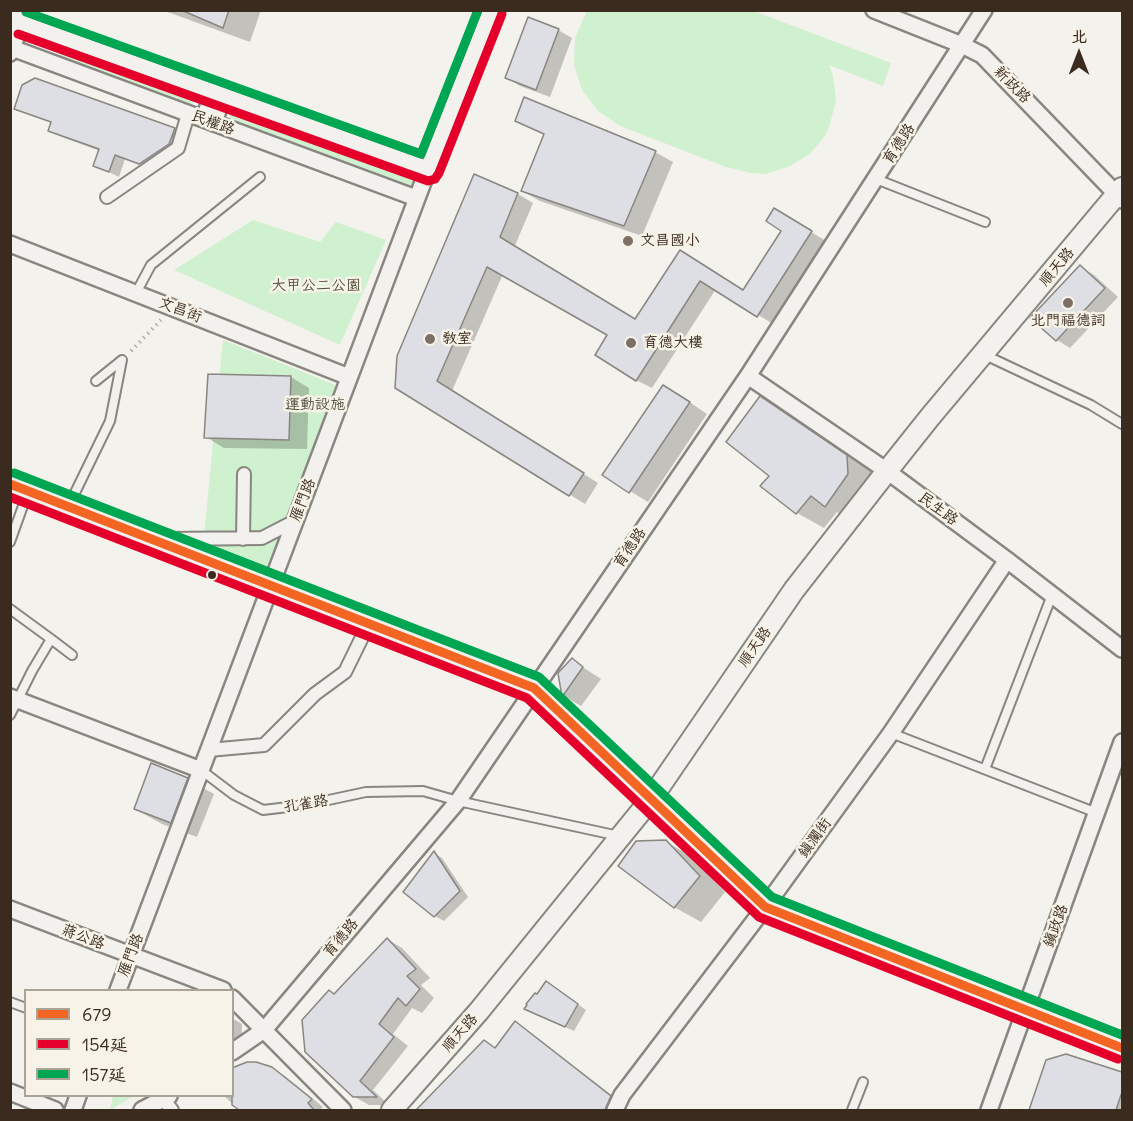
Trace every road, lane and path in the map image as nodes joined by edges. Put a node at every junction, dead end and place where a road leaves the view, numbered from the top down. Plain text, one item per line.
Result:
1 (491, 10) edge
2 (874, 10) edge
3 (984, 10) edge
4 (20, 17) edge
5 (962, 45) junction
6 (11, 50) edge
7 (218, 93) junction
8 (188, 114) junction
9 (209, 121) junction
10 (428, 169) junction
11 (260, 177) dead end
12 (876, 179) junction
13 (1121, 195) edge
14 (107, 197) dead end
15 (416, 198) junction
16 (985, 222) dead end
17 (10, 244) edge
18 (136, 293) junction
19 (173, 308) junction
20 (984, 354) junction
21 (122, 360) junction
22 (349, 376) junction
23 (748, 376) junction
24 (96, 381) dead end
25 (1122, 424) edge
26 (886, 471) junction
27 (243, 474) dead end
28 (19, 487) edge
29 (68, 507) junction
30 (295, 521) junction
31 (152, 539) junction
32 (243, 539) junction
33 (10, 542) edge
34 (1007, 561) junction
35 (271, 585) junction
36 (1052, 595) junction
37 (10, 609) edge
38 (369, 623) junction
39 (51, 639) junction
40 (1122, 650) edge
41 (72, 655) dead end
42 (534, 688) junction
43 (14, 699) edge
44 (10, 716) edge
45 (891, 733) junction
46 (1122, 742) edge
47 (209, 750) junction
48 (1119, 761) edge
49 (985, 769) junction
50 (201, 770) junction
51 (651, 799) junction
52 (458, 801) junction
53 (1097, 813) junction
54 (620, 836) junction
55 (765, 907) junction
56 (10, 909) edge
57 (131, 956) junction
58 (118, 989) edge
59 (220, 989) edge
60 (234, 1000) edge
61 (1026, 1010) junction
62 (264, 1030) junction
63 (1122, 1048) edge
64 (234, 1051) edge
65 (862, 1082) dead end
66 (10, 1092) edge
67 (168, 1102) edge
68 (55, 1110) edge
69 (142, 1110) edge
70 (343, 1110) edge
71 (393, 1110) edge
72 (615, 1110) edge
73 (852, 1110) edge
74 (990, 1110) edge

1 - 10 street, 雁門路
2 - 5 street, 新政路
3 - 5 street, 育德路
4 - 6 street
4 - 7 street, 民權路
5 - 12 street, 育德路
5 - 13 street, 新政路
6 - 8 street, 民權路
7 - 9 street
7 - 10 street, 民權路
8 - 9 street, 民權路
8 - 14 street
9 - 15 street, 民權路
10 - 15 street, 雁門路
11 - 18 lane
12 - 16 lane
12 - 23 street, 育德路
13 - 20 street, 順天路
15 - 22 street, 雁門路
17 - 18 street, 文昌街
18 - 19 street, 文昌街
19 - 21 path
19 - 22 street, 文昌街
20 - 25 lane
20 - 26 street, 順天路
21 - 24 lane
21 - 29 lane
22 - 30 street, 雁門路
23 - 26 street, 民生路
23 - 42 street, 育德路
26 - 34 street, 民生路
26 - 51 street, 順天路
27 - 32 street
28 - 29 main road
28 - 33 lane
29 - 31 main road
30 - 32 street
30 - 35 street, 雁門路
31 - 32 street
31 - 35 main road
34 - 36 street, 民生路
34 - 45 street, 鎮瀾街
35 - 38 main road
35 - 47 street, 雁門路
36 - 40 street, 民生路
36 - 49 lane
37 - 39 lane
38 - 42 main road
38 - 47 street
39 - 41 lane
39 - 43 lane
42 - 51 main road
42 - 52 street, 育德路
43 - 44 lane
43 - 50 street, 孔雀路
45 - 49 lane
45 - 55 street, 鎮瀾街
46 - 48 street, 鎮政路
47 - 50 street, 雁門路
48 - 53 street, 鎮政路
49 - 53 lane
50 - 52 lane, 孔雀路
50 - 57 street, 雁門路
51 - 54 street, 順天路
51 - 55 main road
52 - 54 lane, 孔雀路
52 - 62 street, 育德路
53 - 61 street, 鎮政路
54 - 71 street, 順天路
55 - 61 main road
55 - 72 street, 鎮瀾街
56 - 57 street, 蔣公路
57 - 58 street, 雁門路
57 - 59 street, 蔣公路
60 - 62 street
61 - 63 main road
61 - 74 street, 鎮政路
62 - 64 street, 育德路
62 - 70 street
65 - 73 lane
66 - 68 street
67 - 69 street

